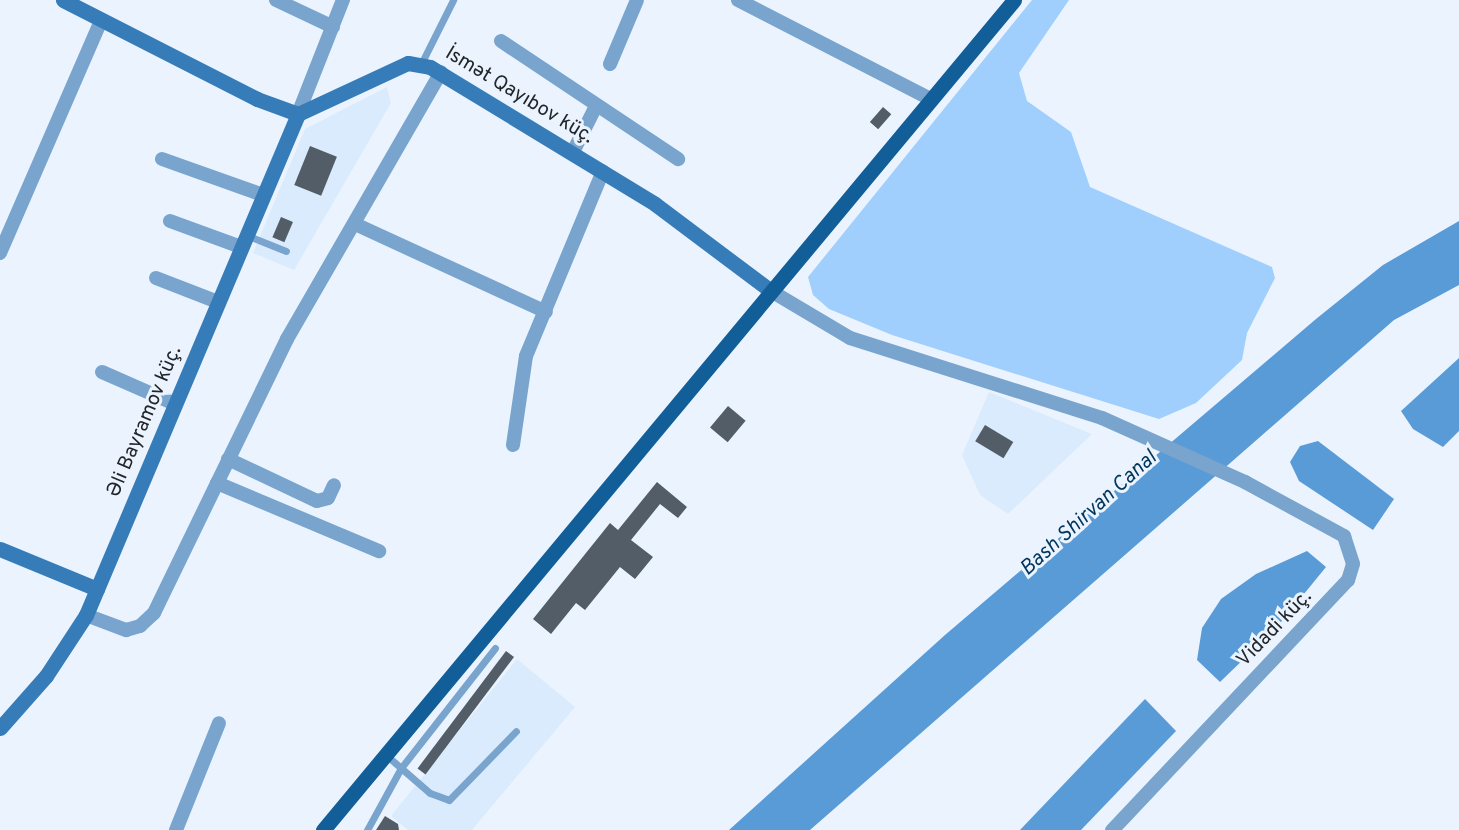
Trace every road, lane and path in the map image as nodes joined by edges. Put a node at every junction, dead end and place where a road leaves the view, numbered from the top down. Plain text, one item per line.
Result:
1 (63, 0) edge
2 (276, 0) edge
3 (343, 0) edge
4 (453, 0) edge
5 (637, 0) edge
6 (738, 0) edge
7 (1014, 0) edge
8 (101, 21) junction
9 (333, 27) junction
10 (501, 41) dead end
11 (421, 64) junction
12 (610, 64) dead end
13 (441, 72) junction
14 (931, 99) junction
15 (596, 106) junction
16 (298, 114) junction
17 (573, 152) junction
18 (162, 159) dead end
19 (678, 159) dead end
20 (603, 171) junction
21 (263, 195) junction
22 (170, 221) dead end
23 (355, 224) junction
24 (244, 241) junction
25 (286, 251) dead end
26 (0, 254) edge
27 (156, 278) dead end
28 (771, 291) junction
29 (218, 302) junction
30 (546, 312) junction
31 (102, 372) dead end
32 (175, 404) junction
33 (513, 445) dead end
34 (228, 459) junction
35 (217, 483) junction
36 (334, 485) dead end
37 (0, 549) edge
38 (379, 551) dead end
39 (97, 589) junction
40 (86, 615) junction
41 (495, 648) dead end
42 (219, 723) dead end
43 (0, 728) edge
44 (516, 731) dead end
45 (386, 755) junction
46 (401, 768) junction
47 (176, 830) edge
48 (323, 830) edge
49 (367, 830) edge
50 (1112, 830) edge

1 - 8 street
2 - 9 street
3 - 9 street
4 - 11 lane
5 - 12 street
6 - 14 street
7 - 14 main road
8 - 16 street
8 - 26 street
9 - 16 street
10 - 15 street
11 - 13 street, İsmət Qayıbov küç.
11 - 16 street, İsmət Qayıbov küç.
13 - 17 street, İsmət Qayıbov küç.
13 - 23 street
14 - 28 main road
15 - 17 street
15 - 19 street
16 - 21 street, Əli Bayramov küç.
17 - 20 street, İsmət Qayıbov küç.
18 - 21 street
20 - 28 street, İsmət Qayıbov küç.
20 - 30 street
21 - 24 street, Əli Bayramov küç.
22 - 24 street
23 - 30 street
23 - 34 street
24 - 25 lane
24 - 29 street, Əli Bayramov küç.
27 - 29 street
28 - 45 main road
28 - 50 street, Vidadi küç.
29 - 32 street, Əli Bayramov küç.
30 - 33 street
31 - 32 street
32 - 39 street, Əli Bayramov küç.
34 - 35 street
34 - 36 street
35 - 38 street
35 - 40 street
37 - 39 street
39 - 40 street, Əli Bayramov küç.
40 - 43 street, Əli Bayramov küç.
41 - 46 lane
42 - 47 street
44 - 46 lane
45 - 46 lane
45 - 48 main road
46 - 49 lane

